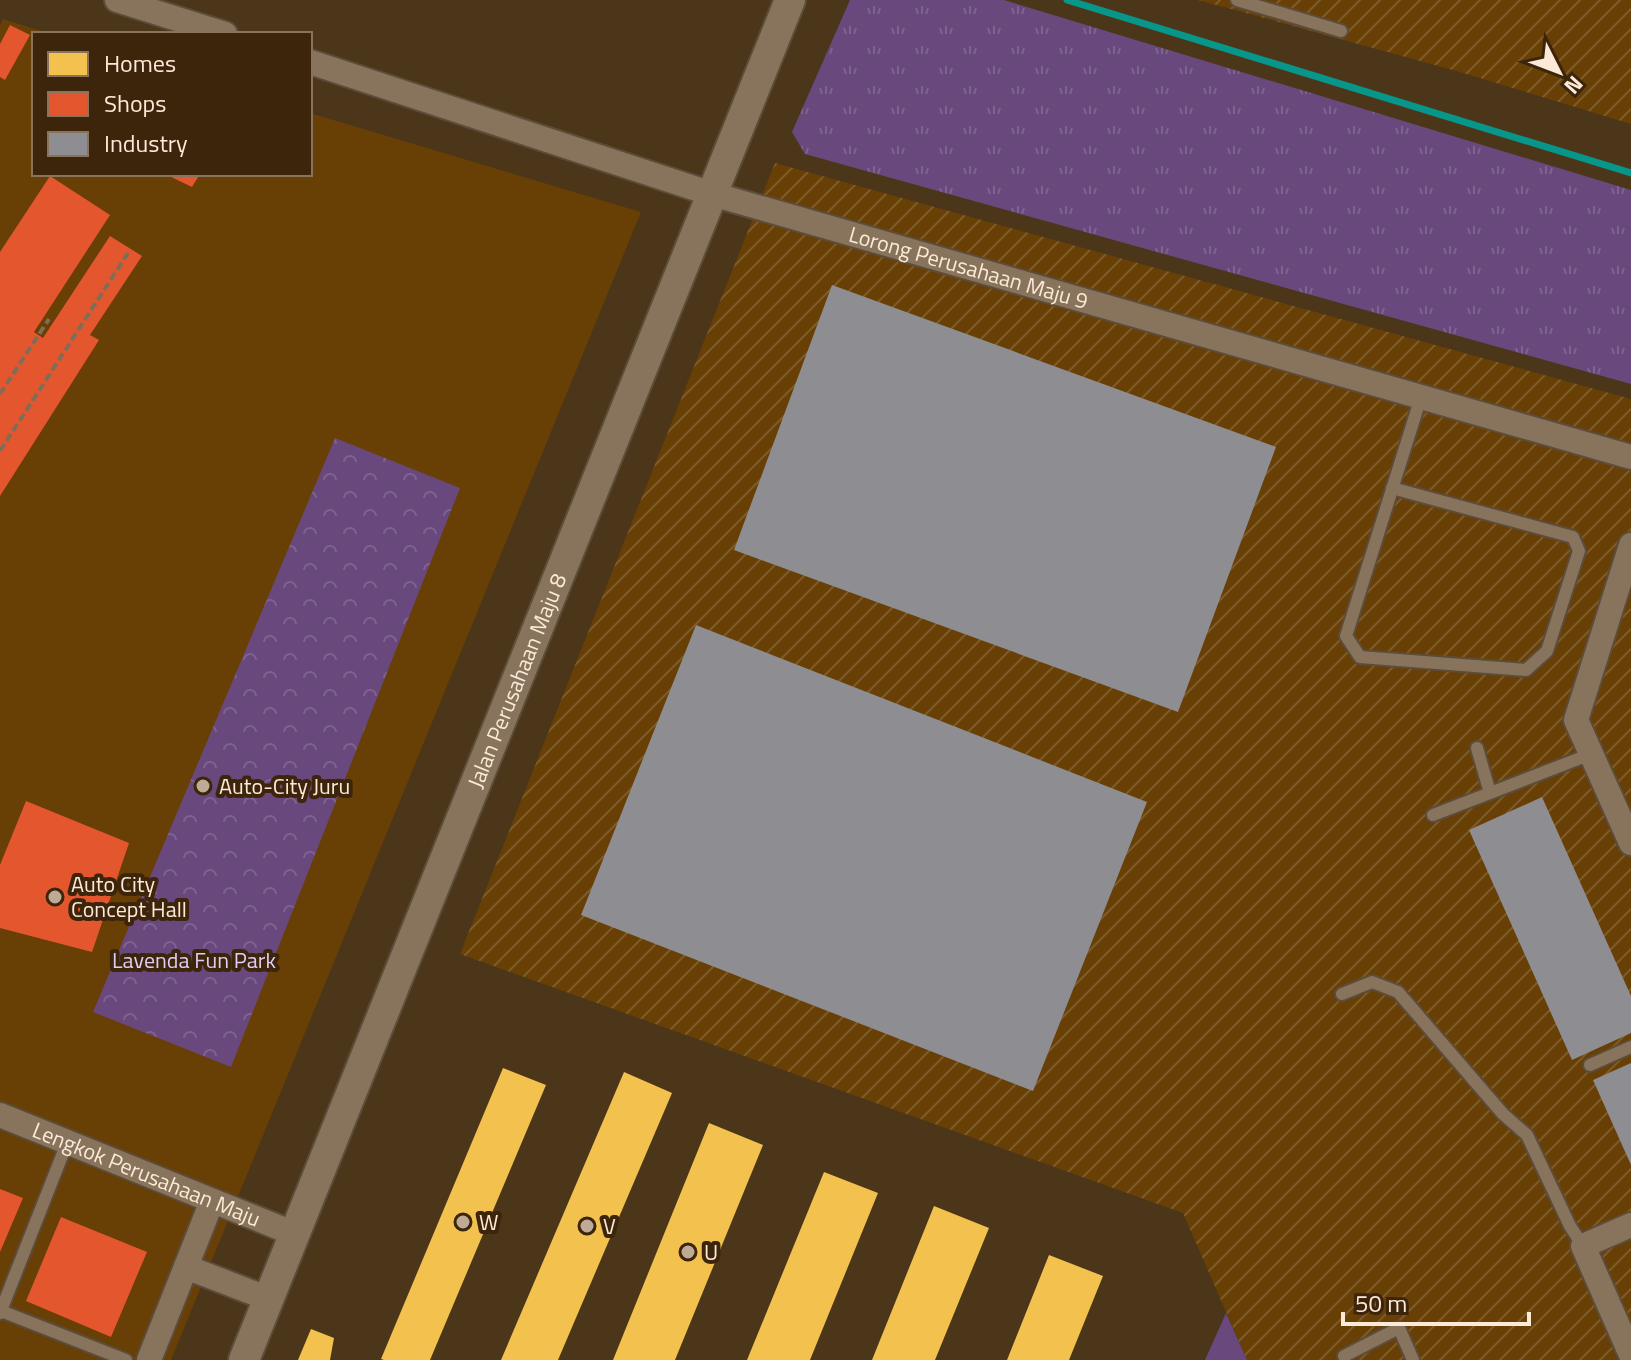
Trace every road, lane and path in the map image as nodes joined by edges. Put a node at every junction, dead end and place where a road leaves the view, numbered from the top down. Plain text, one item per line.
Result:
1 (117, 0) edge
2 (790, 0) edge
3 (1237, 0) edge
4 (1341, 31) dead end
5 (219, 32) edge
6 (312, 63) edge
7 (712, 194) junction
8 (128, 253) dead end
9 (49, 319) dead end
10 (0, 394) edge
11 (1421, 397) junction
12 (0, 451) edge
13 (1631, 457) edge
14 (1392, 488) junction
15 (1631, 545) edge
16 (1477, 748) dead end
17 (1591, 754) junction
18 (1490, 793) junction
19 (1433, 815) dead end
20 (1631, 843) edge
21 (1342, 994) dead end
22 (1631, 1047) edge
23 (1590, 1065) dead end
24 (0, 1115) edge
25 (67, 1143) junction
26 (212, 1201) junction
27 (1631, 1225) edge
28 (295, 1234) junction
29 (1583, 1246) junction
30 (186, 1267) junction
31 (269, 1299) junction
32 (0, 1312) edge
33 (1629, 1343) edge
34 (1344, 1356) dead end
35 (126, 1360) edge
36 (149, 1360) edge
37 (244, 1360) edge
38 (1413, 1360) edge

1 - 5 street
2 - 7 street, Jalan Perusahaan Maju 8
3 - 4 lane
6 - 7 street, Lorong Perusahaan Maju 9
7 - 11 street, Lorong Perusahaan Maju 9
7 - 28 street, Jalan Perusahaan Maju 8
8 - 12 path
9 - 10 path
11 - 13 street, Lorong Perusahaan Maju 9
11 - 14 lane
14 - 14 lane
15 - 17 street
16 - 18 lane
17 - 18 lane
17 - 20 street
18 - 19 lane
21 - 29 lane
22 - 23 lane
24 - 25 street, Lengkok Perusahaan Maju
25 - 26 street, Lengkok Perusahaan Maju
25 - 32 lane
26 - 28 street, Lengkok Perusahaan Maju
26 - 30 street
27 - 29 street
28 - 31 street, Jalan Perusahaan Maju 8
29 - 33 street
30 - 31 street
30 - 36 street
31 - 37 street, Jalan Perusahaan Maju 8
32 - 35 lane
34 - 38 lane

